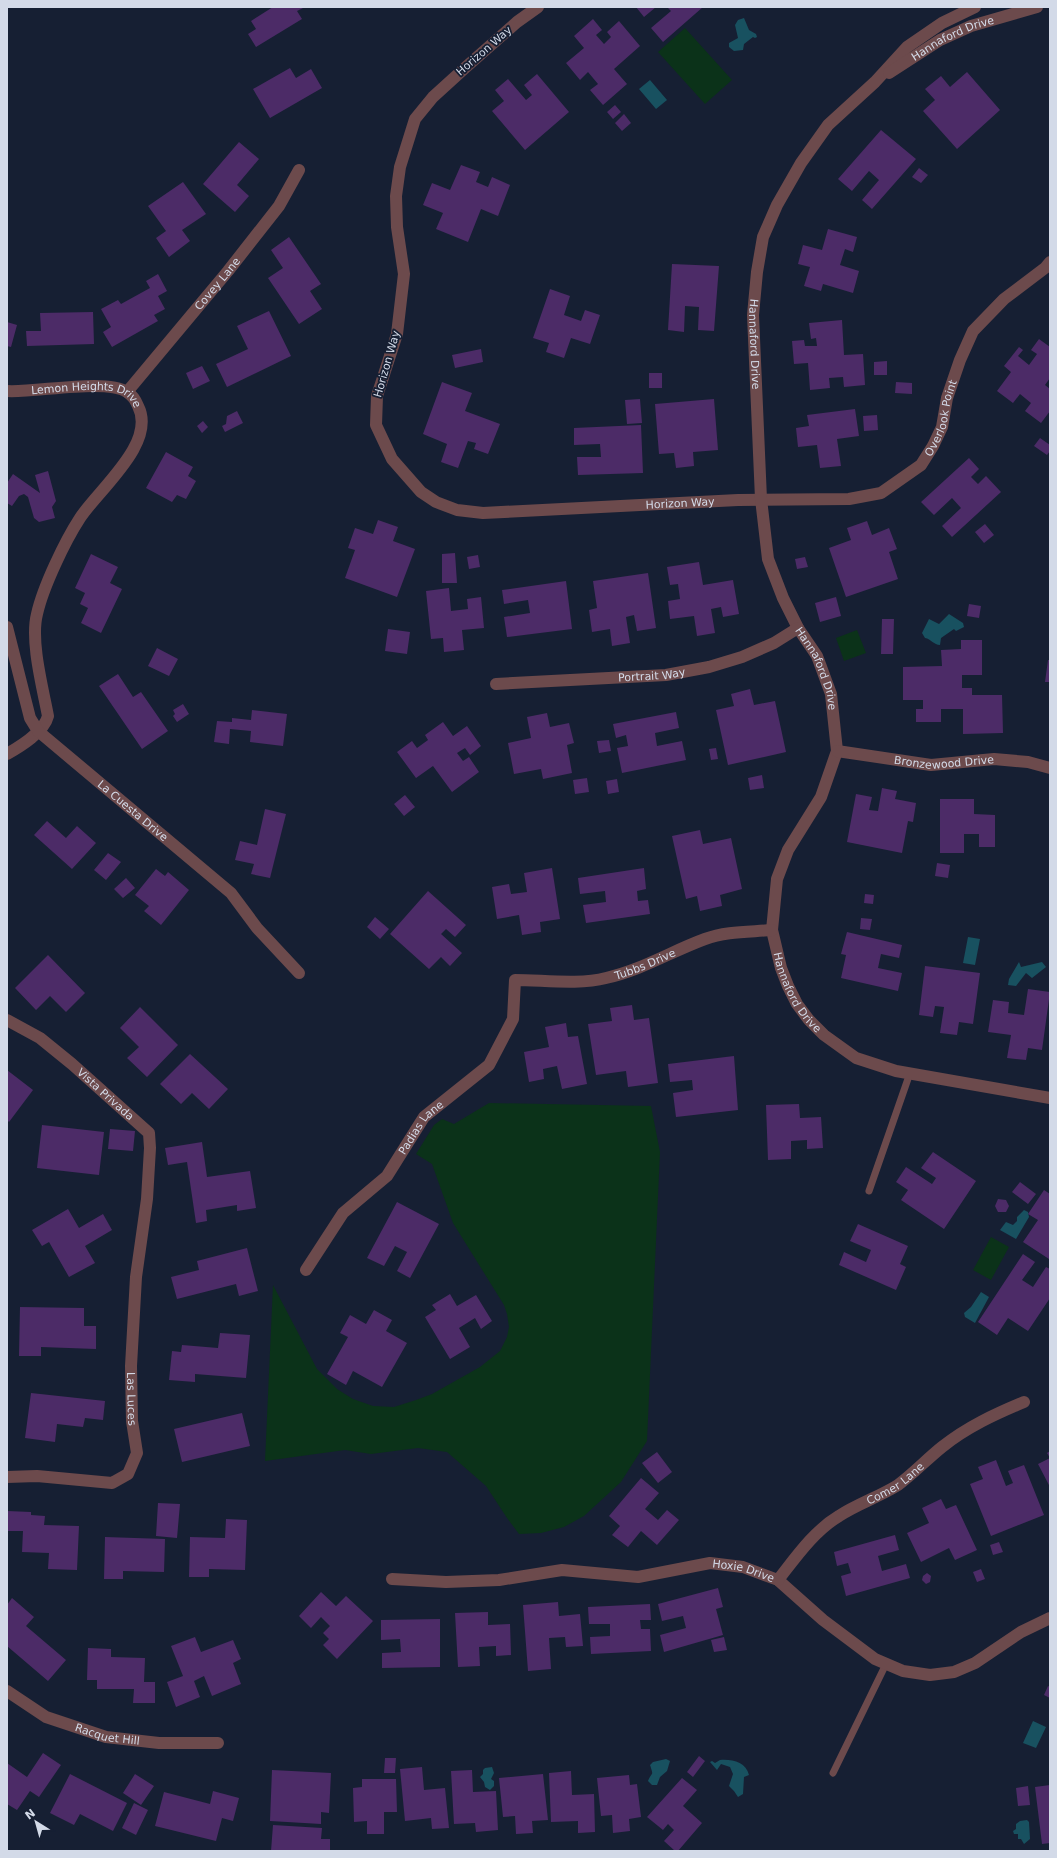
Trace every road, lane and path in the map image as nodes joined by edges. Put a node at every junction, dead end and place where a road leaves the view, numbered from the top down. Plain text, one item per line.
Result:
1 (538, 7) edge
2 (975, 7) edge
3 (1037, 7) edge
4 (875, 82) junction
5 (299, 170) dead end
6 (1050, 262) edge
7 (7, 391) edge
8 (127, 392) junction
9 (761, 499) junction
10 (7, 627) edge
11 (798, 628) junction
12 (496, 684) dead end
13 (38, 731) junction
14 (837, 751) junction
15 (7, 754) edge
16 (1050, 768) edge
17 (772, 930) junction
18 (299, 973) dead end
19 (515, 980) joint
20 (7, 1020) edge
21 (910, 1073) junction
22 (1050, 1098) edge
23 (868, 1190) dead end
24 (147, 1199) joint
25 (306, 1270) dead end
26 (1024, 1402) dead end
27 (7, 1477) edge
28 (392, 1579) dead end
29 (778, 1580) junction
30 (1050, 1618) edge
31 (886, 1664) junction
32 (7, 1691) edge
33 (218, 1743) dead end
34 (833, 1773) dead end

1 - 9 street, Horizon Way
2 - 4 street, Hannaford Drive
3 - 4 street, Hannaford Drive
4 - 9 street, Hannaford Drive
5 - 8 street, Covey Lane
6 - 9 street, Overlook Point
7 - 8 street, Lemon Heights Drive
8 - 13 street, Lemon Heights Drive
9 - 11 street, Hannaford Drive
10 - 13 street, La Cuesta Drive
11 - 12 street, Portrait Way
11 - 14 street, Hannaford Drive
13 - 15 street
13 - 18 street, La Cuesta Drive
14 - 16 street, Bronzewood Drive
14 - 17 street, Hannaford Drive
17 - 19 street, Tubbs Drive
17 - 21 street, Hannaford Drive
19 - 25 street, Padias Lane
20 - 24 street, Vista Privada
21 - 22 street, Hannaford Drive
21 - 23 lane
24 - 27 street, Las Luces
26 - 29 street, Comer Lane
28 - 29 street, Hoxie Drive
29 - 31 street, Hoxie Drive
30 - 31 street, Hoxie Drive
31 - 34 lane
32 - 33 street, Racquet Hill

